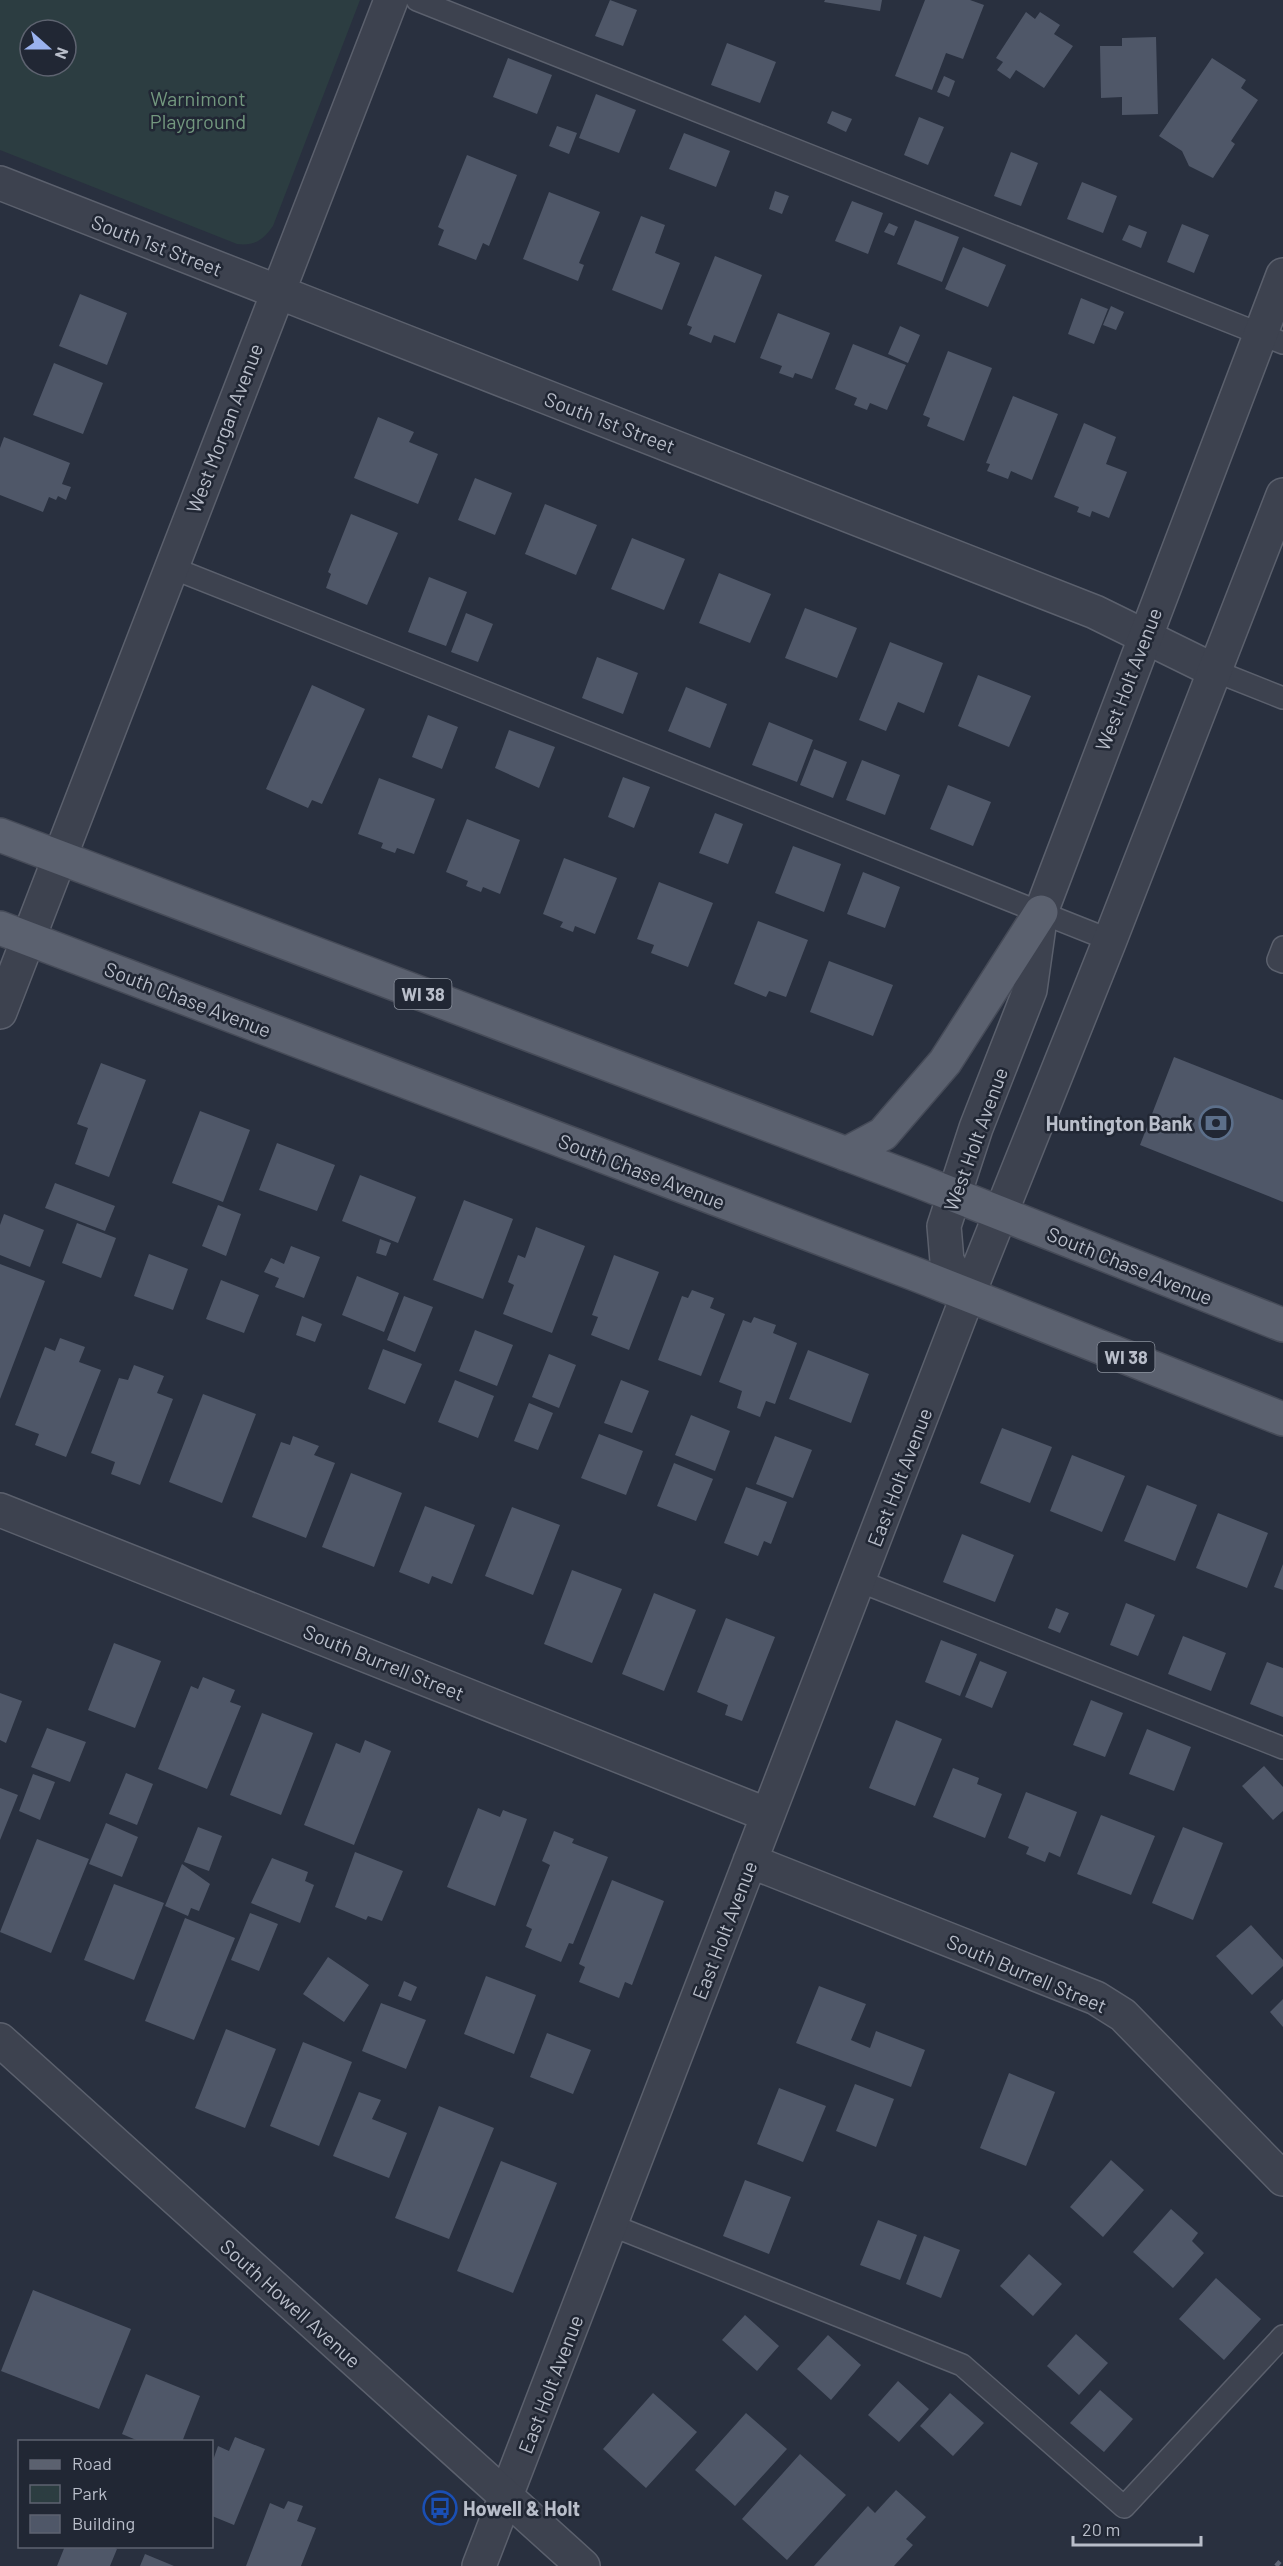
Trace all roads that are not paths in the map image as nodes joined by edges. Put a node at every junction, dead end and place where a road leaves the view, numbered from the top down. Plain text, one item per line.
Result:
1 (391, 0) edge
2 (417, 0) edge
3 (0, 183) edge
4 (1283, 275) edge
5 (277, 292) junction
6 (1272, 338) edge
7 (1283, 495) edge
8 (170, 567) junction
9 (1145, 636) junction
10 (1215, 671) junction
11 (1283, 698) edge
12 (0, 835) edge
13 (59, 856) junction
14 (1041, 912) junction
15 (14, 933) edge
16 (1110, 940) junction
17 (1283, 947) edge
18 (1283, 962) edge
19 (0, 1012) edge
20 (846, 1154) junction
21 (952, 1194) junction
22 (1000, 1213) junction
23 (969, 1295) junction
24 (1283, 1325) edge
25 (1283, 1419) edge
26 (0, 1510) edge
27 (859, 1581) junction
28 (1283, 1748) edge
29 (768, 1815) junction
30 (750, 1861) junction
31 (0, 2040) edge
32 (1283, 2179) edge
33 (611, 2225) junction
34 (1283, 2336) edge
35 (506, 2497) junction
36 (479, 2566) edge
37 (583, 2566) edge

1 - 5 street, West Morgan Avenue
2 - 6 lane
3 - 5 street, South 1st Street
4 - 6 street, West Holt Avenue
5 - 8 street, West Morgan Avenue
5 - 9 street, South 1st Street
6 - 9 street, West Holt Avenue
7 - 10 street
8 - 13 street, West Morgan Avenue
8 - 14 lane
9 - 10 street, South 1st Street
9 - 14 street, West Holt Avenue
10 - 11 lane
10 - 16 street
12 - 13 main road, South Chase Avenue / WI 38
13 - 15 street, West Morgan Avenue
13 - 20 main road, South Chase Avenue / WI 38
14 - 16 lane
14 - 20 main road
14 - 21 street, West Holt Avenue
15 - 19 street, West Morgan Avenue
15 - 23 main road, South Chase Avenue / WI 38
16 - 22 street
17 - 18 lane
20 - 21 main road, South Chase Avenue / WI 38
21 - 22 main road, South Chase Avenue / WI 38
21 - 23 street, West Holt Avenue
22 - 23 street
22 - 24 main road, South Chase Avenue / WI 38
23 - 25 main road, South Chase Avenue / WI 38
23 - 27 street, East Holt Avenue
26 - 29 street, South Burrell Street
27 - 28 lane
27 - 29 street, East Holt Avenue
29 - 30 street, East Holt Avenue
30 - 32 street, South Burrell Street
30 - 33 street, East Holt Avenue
31 - 35 street, South Howell Avenue
33 - 34 lane
33 - 35 street, East Holt Avenue
35 - 36 street, East Holt Avenue
35 - 37 street, South Howell Avenue

